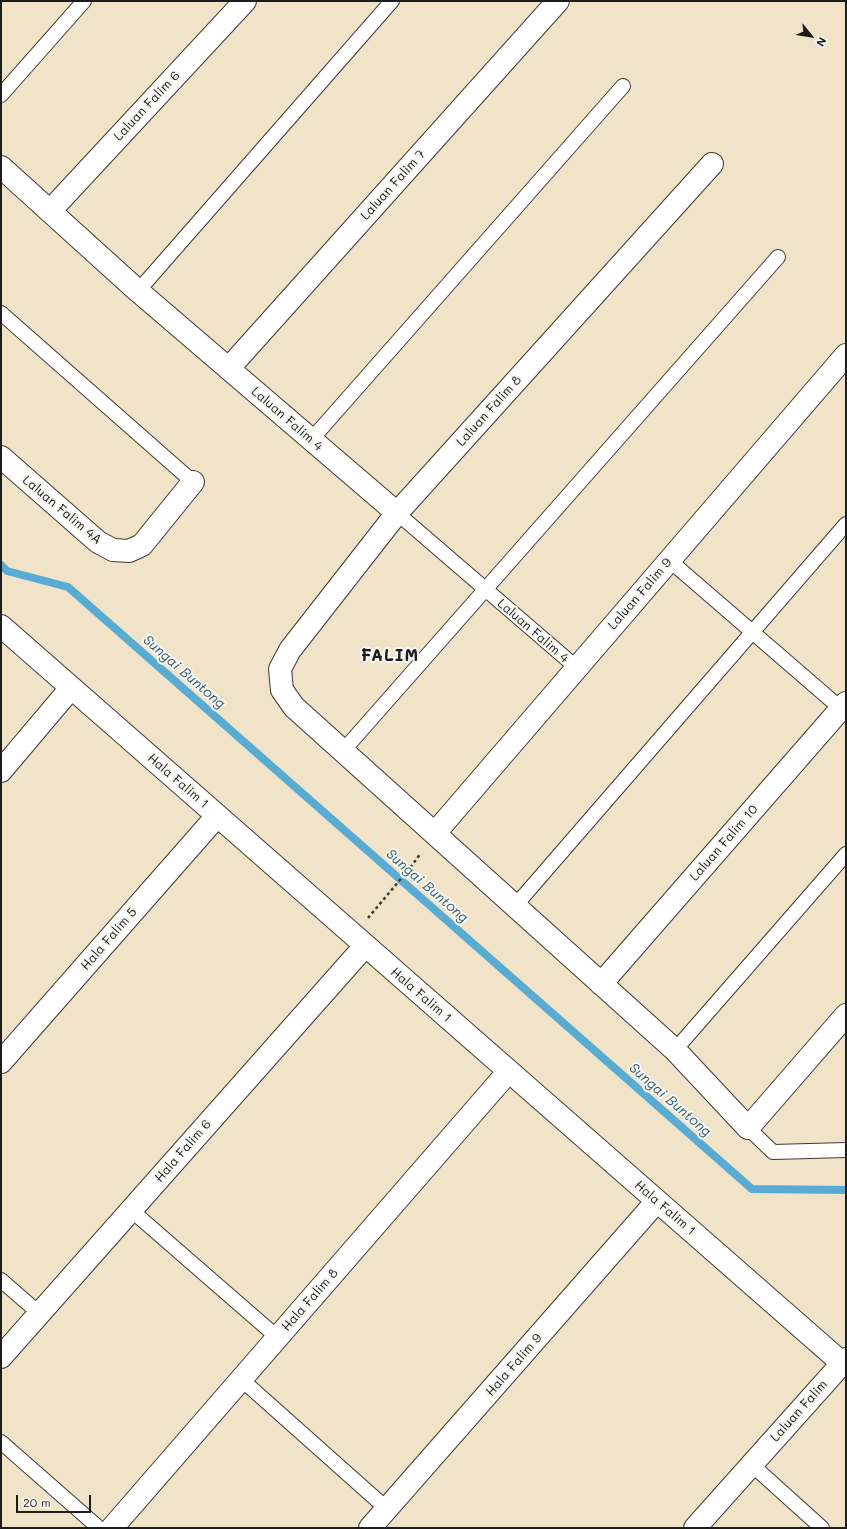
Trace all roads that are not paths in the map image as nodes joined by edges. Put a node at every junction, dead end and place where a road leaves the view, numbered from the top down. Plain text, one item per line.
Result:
1 (84, 1) edge
2 (245, 1) edge
3 (392, 1) edge
4 (558, 1) edge
5 (623, 86) dead end
6 (1, 95) edge
7 (712, 164) dead end
8 (1, 167) edge
9 (50, 211) junction
10 (778, 257) dead end
11 (138, 291) junction
12 (1, 313) edge
13 (846, 355) edge
14 (229, 368) junction
15 (311, 440) junction
16 (1, 457) edge
17 (193, 482) joint
18 (397, 512) junction
19 (846, 524) edge
20 (669, 560) junction
21 (485, 589) junction
22 (1, 626) edge
23 (752, 632) junction
24 (577, 668) junction
25 (71, 688) junction
26 (844, 708) edge
27 (343, 751) junction
28 (1, 771) edge
29 (217, 816) junction
30 (435, 833) junction
31 (846, 854) edge
32 (515, 906) junction
33 (365, 946) junction
34 (601, 984) junction
35 (846, 1015) edge
36 (675, 1050) junction
37 (1, 1062) edge
38 (509, 1071) junction
39 (748, 1128) junction
40 (846, 1150) edge
41 (657, 1201) junction
42 (131, 1210) junction
43 (1, 1280) edge
44 (40, 1314) junction
45 (277, 1338) junction
46 (1, 1357) edge
47 (844, 1361) edge
48 (241, 1379) junction
49 (1, 1442) edge
50 (751, 1464) junction
51 (386, 1510) junction
52 (99, 1528) edge
53 (112, 1528) edge
54 (370, 1528) edge
55 (694, 1528) edge
56 (822, 1528) edge

1 - 6 lane
2 - 9 street, Laluan Falim 6
3 - 11 lane
4 - 14 street, Laluan Falim 7
5 - 15 lane
7 - 18 street, Laluan Falim 8
8 - 9 street, Laluan Falim 4
9 - 11 street, Laluan Falim 4
10 - 21 lane
11 - 14 street, Laluan Falim 4
12 - 17 lane
13 - 20 street, Laluan Falim 9
14 - 15 street, Laluan Falim 4
15 - 18 street, Laluan Falim 4
16 - 17 street, Laluan Falim 4A
18 - 21 lane, Laluan Falim 4
18 - 27 street, Laluan Falim 8
19 - 23 lane
20 - 23 lane
20 - 24 street, Laluan Falim 9
21 - 24 lane, Laluan Falim 4
21 - 27 lane
22 - 25 street, Hala Falim 1
23 - 26 lane
23 - 32 lane
24 - 30 street, Laluan Falim 9
25 - 28 street
25 - 29 street, Hala Falim 1
26 - 34 street, Laluan Falim 10
27 - 30 street
29 - 33 street, Hala Falim 1
29 - 37 street, Hala Falim 5
30 - 32 street
31 - 36 lane
32 - 34 street
33 - 38 street, Hala Falim 1
33 - 42 street, Hala Falim 6
34 - 36 street
35 - 39 street
36 - 39 street
38 - 41 street, Hala Falim 1
38 - 45 street, Hala Falim 8
39 - 40 lane
41 - 47 street, Hala Falim 1
41 - 51 street, Hala Falim 9
42 - 44 street, Hala Falim 6
42 - 45 lane
43 - 44 lane
44 - 46 street, Hala Falim 6
45 - 48 street, Hala Falim 8
47 - 50 street, Laluan Falim
48 - 51 lane
48 - 53 street, Hala Falim 8
49 - 52 lane
50 - 55 street, Laluan Falim
50 - 56 lane
51 - 54 street, Hala Falim 9

